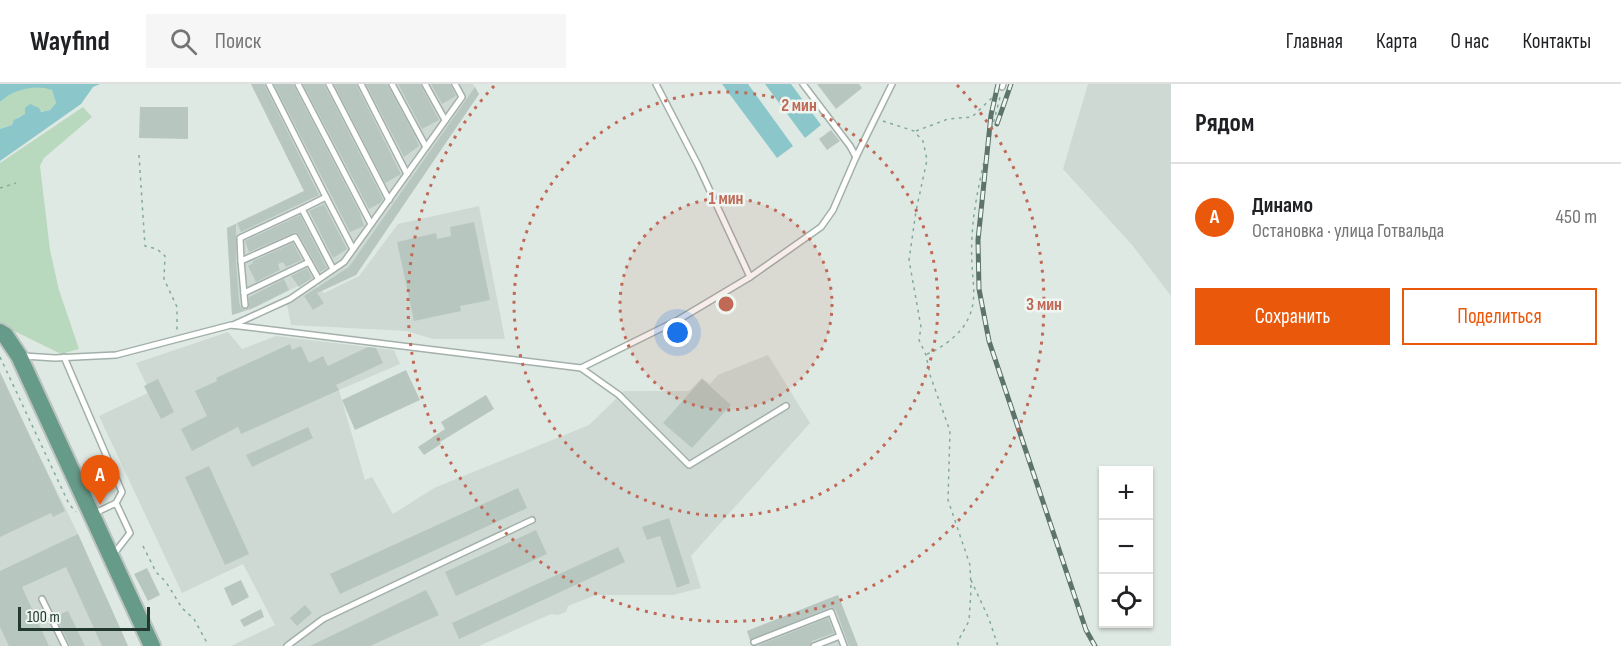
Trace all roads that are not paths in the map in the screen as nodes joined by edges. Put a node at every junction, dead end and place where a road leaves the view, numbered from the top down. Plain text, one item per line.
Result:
1 (269, 84) edge
2 (298, 84) edge
3 (329, 84) edge
4 (361, 84) edge
5 (392, 84) edge
6 (425, 84) edge
7 (455, 84) edge
8 (656, 84) edge
9 (803, 84) edge
10 (892, 84) edge
11 (445, 120) junction
12 (426, 147) junction
13 (855, 157) junction
14 (407, 174) junction
15 (326, 197) junction
16 (388, 200) junction
17 (302, 208) junction
18 (371, 224) junction
19 (353, 249) junction
20 (241, 261) junction
21 (309, 262) junction
22 (333, 268) junction
23 (750, 277) junction
24 (318, 278) junction
25 (244, 293) junction
26 (245, 304) dead end
27 (231, 325) junction
28 (0, 332) edge
29 (19, 356) junction
30 (64, 357) junction
31 (581, 368) junction
32 (786, 405) dead end
33 (116, 503) junction
34 (86, 516) junction
35 (532, 520) dead end
36 (112, 557) junction
37 (42, 599) dead end
38 (840, 636) junction
39 (754, 642) dead end
40 (65, 646) edge
41 (152, 646) edge
42 (287, 646) edge
43 (814, 646) edge
44 (844, 646) edge

1 - 15 lane
2 - 18 lane
3 - 16 lane
4 - 14 lane
5 - 12 lane
6 - 11 lane
7 - 11 lane
8 - 23 lane
9 - 13 lane
10 - 13 lane
11 - 12 lane
12 - 14 lane
13 - 23 lane
14 - 16 lane
15 - 17 lane
15 - 19 lane
16 - 18 lane
17 - 20 lane
17 - 22 lane
18 - 19 lane
19 - 22 lane
20 - 21 lane
20 - 25 lane
21 - 24 lane
21 - 25 lane
22 - 24 lane
23 - 31 lane
24 - 27 lane
25 - 26 lane
27 - 30 lane
27 - 31 lane
28 - 29 main road
29 - 30 lane
29 - 34 main road
30 - 33 lane
31 - 32 lane
33 - 34 lane
33 - 36 lane
34 - 36 main road
35 - 42 lane
36 - 41 main road
37 - 40 lane
38 - 39 lane
38 - 43 lane
38 - 44 lane

